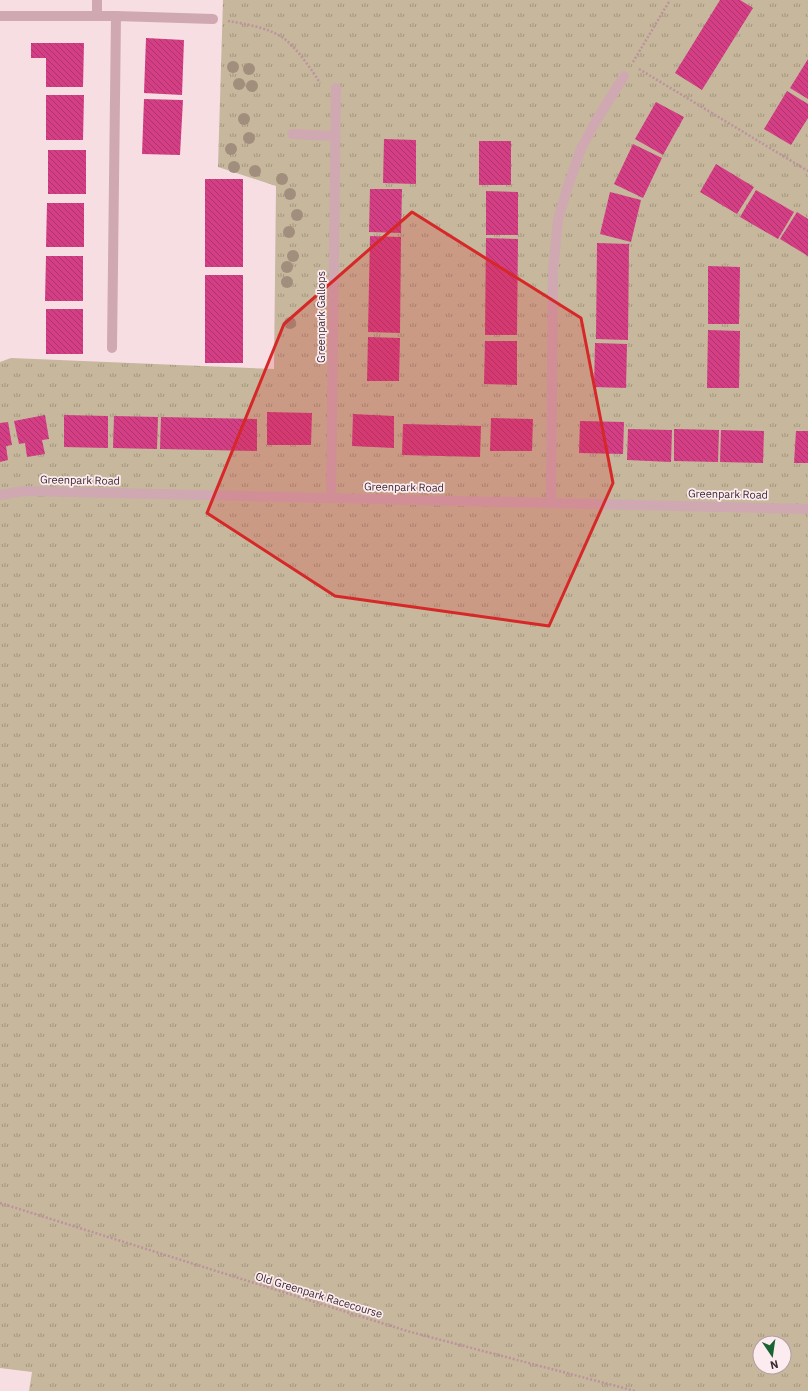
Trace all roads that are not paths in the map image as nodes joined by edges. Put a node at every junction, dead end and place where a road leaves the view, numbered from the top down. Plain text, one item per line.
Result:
1 (97, 0) edge
2 (0, 16) edge
3 (96, 16) junction
4 (116, 16) junction
5 (213, 19) road end
6 (624, 76) road end
7 (336, 88) dead end
8 (292, 134) dead end
9 (334, 136) junction
10 (112, 348) dead end
11 (0, 495) edge
12 (331, 498) junction
13 (551, 502) junction
14 (808, 509) edge

1 - 3 street
2 - 3 street
3 - 4 street
4 - 5 street
4 - 10 street
6 - 13 street
7 - 9 street, Greenpark Gallops
8 - 9 street
9 - 12 street, Greenpark Gallops
11 - 12 street, Greenpark Road
12 - 13 street, Greenpark Road
13 - 14 street, Greenpark Road

